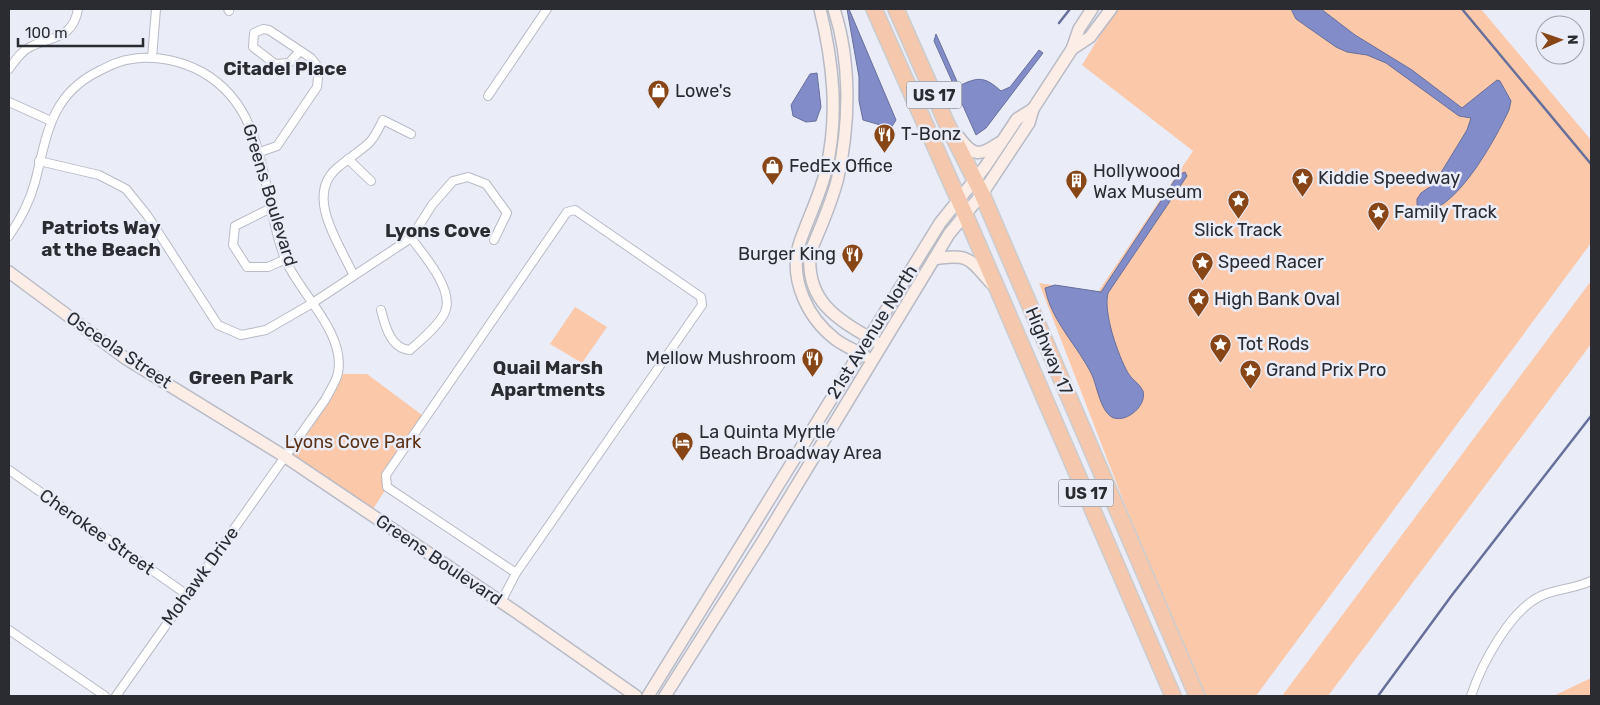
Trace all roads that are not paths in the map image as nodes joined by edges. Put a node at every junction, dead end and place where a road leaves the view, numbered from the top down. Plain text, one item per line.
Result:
1 (78, 9) edge
2 (156, 9) edge
3 (547, 9) edge
4 (820, 9) edge
5 (834, 9) edge
6 (874, 9) edge
7 (896, 9) edge
8 (1092, 9) edge
9 (1111, 9) edge
10 (1072, 49) junction
11 (300, 51) junction
12 (152, 58) junction
13 (9, 69) edge
14 (488, 96) dead end
15 (9, 102) edge
16 (1033, 108) junction
17 (51, 121) junction
18 (946, 122) junction
19 (410, 134) dead end
20 (1003, 141) junction
21 (260, 152) junction
22 (348, 159) junction
23 (39, 161) junction
24 (974, 180) junction
25 (371, 181) dead end
26 (982, 194) junction
27 (959, 199) junction
28 (271, 208) junction
29 (965, 214) junction
30 (9, 236) edge
31 (410, 238) junction
32 (494, 240) dead end
33 (286, 259) junction
34 (934, 259) junction
35 (9, 272) edge
36 (353, 274) junction
37 (998, 291) junction
38 (311, 304) junction
39 (381, 310) dead end
40 (868, 337) junction
41 (880, 344) junction
42 (858, 352) junction
43 (870, 361) junction
44 (284, 456) junction
45 (9, 470) edge
46 (516, 573) junction
47 (1591, 581) edge
48 (186, 594) junction
49 (501, 602) junction
50 (9, 630) edge
51 (106, 696) edge
52 (116, 696) edge
53 (636, 696) edge
54 (648, 696) edge
55 (665, 696) edge
56 (1173, 696) edge
57 (1197, 696) edge
58 (1471, 696) edge

1 - 13 street
2 - 12 street
3 - 14 street
4 - 42 street
5 - 40 street
6 - 27 highway, Highway 17 / US 17
7 - 18 highway, Highway 17 / US 17
8 - 10 street, 21st Avenue North
9 - 10 street, 21st Avenue North
10 - 16 street, 21st Avenue North
11 - 11 street
11 - 21 street
12 - 17 street, Greens Boulevard
12 - 21 street, Greens Boulevard
15 - 17 street
16 - 20 street, 21st Avenue North
16 - 26 street, 21st Avenue North
17 - 23 street, Greens Boulevard
18 - 20 street
18 - 24 highway, Highway 17 / US 17
19 - 22 street
20 - 24 street, 21st Avenue North
21 - 28 street, Greens Boulevard
22 - 25 street
22 - 36 street
23 - 30 street, Greens Boulevard
23 - 38 street
24 - 26 highway, Highway 17 / US 17
24 - 27 street, 21st Avenue North
26 - 29 street, 21st Avenue North
26 - 57 highway, Highway 17 / US 17
27 - 29 highway, Highway 17 / US 17
27 - 40 street, 21st Avenue North
28 - 33 street, Greens Boulevard
28 - 33 street
29 - 34 street, 21st Avenue North
29 - 37 highway, Highway 17 / US 17
31 - 32 street
31 - 36 street
31 - 39 street
33 - 38 street, Greens Boulevard
34 - 37 street
34 - 41 street, 21st Avenue North
35 - 44 street, Osceola Street
36 - 38 street
37 - 56 highway, Highway 17 / US 17
38 - 44 street, Greens Boulevard
40 - 41 street
40 - 42 street, 21st Avenue North
41 - 43 street, 21st Avenue North
42 - 43 street
42 - 54 street, 21st Avenue North
43 - 55 street, 21st Avenue North
44 - 48 street, Mohawk Drive
44 - 49 street, Greens Boulevard
45 - 48 street, Cherokee Street
46 - 46 street
46 - 49 street
47 - 58 street
48 - 52 street, Mohawk Drive
49 - 53 street, Greens Boulevard
50 - 51 street

